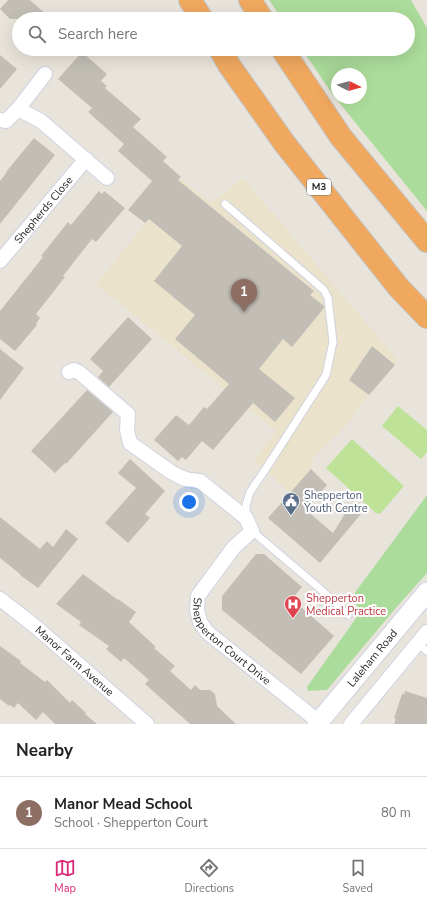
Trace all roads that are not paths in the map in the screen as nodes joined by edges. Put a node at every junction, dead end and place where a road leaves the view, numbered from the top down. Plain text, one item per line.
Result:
1 (190, 0) edge
2 (250, 0) edge
3 (198, 12) edge
4 (258, 12) edge
5 (224, 56) edge
6 (287, 56) edge
7 (45, 74) dead end
8 (18, 109) junction
9 (0, 120) edge
10 (86, 159) junction
11 (107, 178) dead end
12 (225, 204) dead end
13 (427, 241) edge
14 (0, 261) edge
15 (427, 317) edge
16 (69, 372) dead end
17 (249, 524) junction
18 (427, 592) edge
19 (0, 599) edge
20 (348, 615) dead end
21 (427, 632) edge
22 (422, 648) edge
23 (318, 723) edge
24 (147, 724) edge
25 (351, 724) edge

1 - 3 highway
2 - 4 highway
5 - 15 highway, M3
6 - 13 highway
7 - 8 street
8 - 9 street
8 - 10 street
10 - 11 street
10 - 14 street, Shepherds Close
12 - 17 lane
16 - 17 street
17 - 20 lane
17 - 23 street, Shepperton Court Drive
18 - 23 main road, Laleham Road
19 - 24 street, Manor Farm Avenue
21 - 22 street
22 - 25 street

